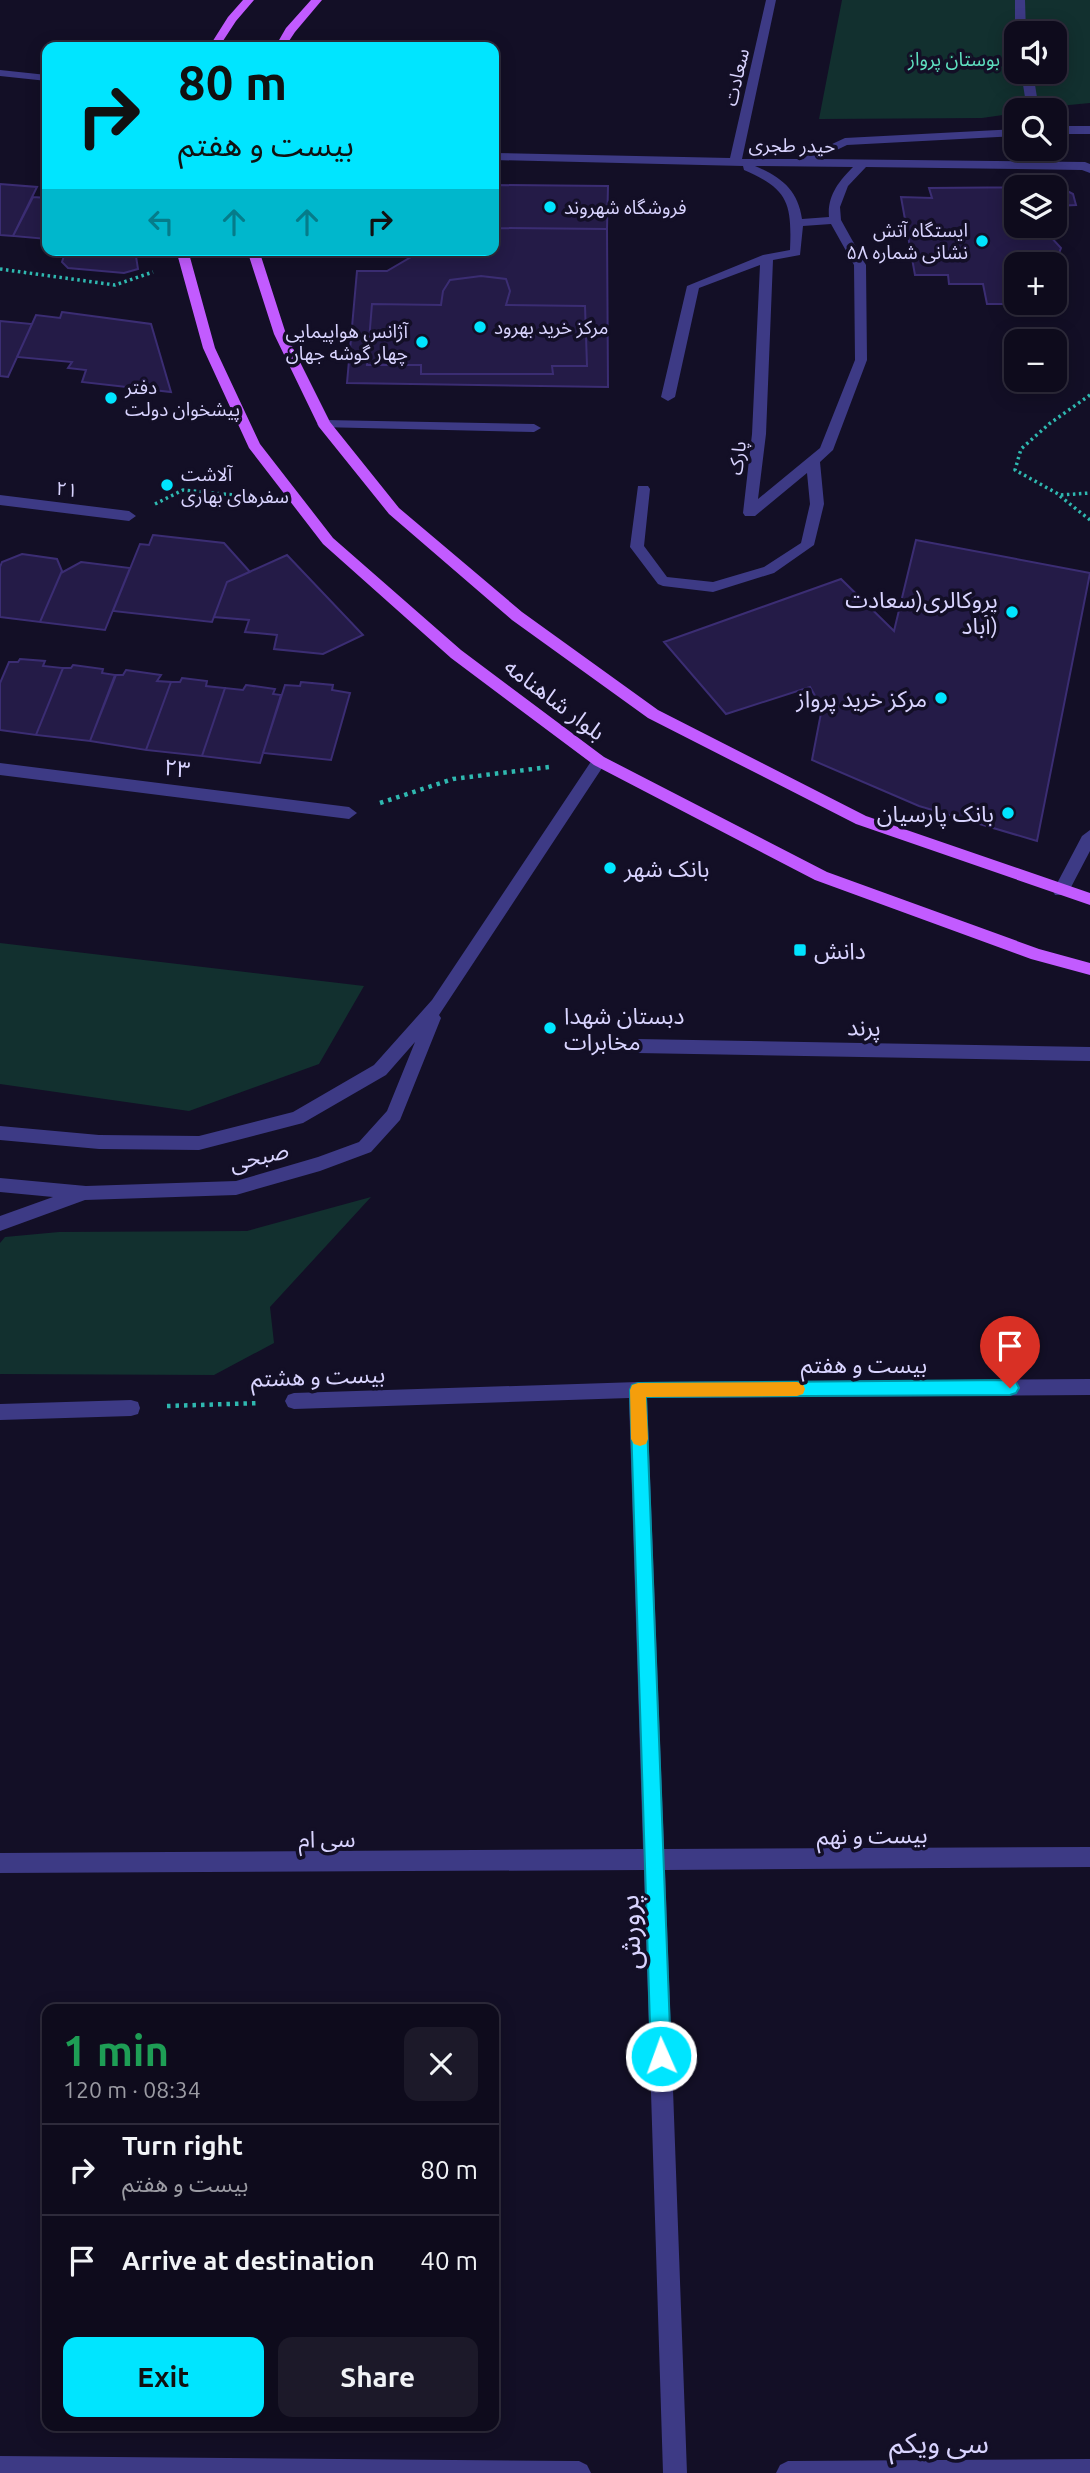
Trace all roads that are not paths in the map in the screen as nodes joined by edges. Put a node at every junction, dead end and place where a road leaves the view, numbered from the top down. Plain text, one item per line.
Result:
1 (249, 0) edge
2 (317, 0) edge
3 (771, 0) edge
4 (1020, 0) edge
5 (1021, 21) edge
6 (217, 42) edge
7 (283, 42) edge
8 (0, 73) edge
9 (42, 77) edge
10 (1067, 130) edge
11 (1090, 130) edge
12 (1004, 133) edge
13 (499, 156) edge
14 (735, 162) junction
15 (802, 163) junction
16 (862, 164) junction
17 (1090, 169) edge
18 (835, 220) junction
19 (798, 223) junction
20 (183, 256) edge
21 (255, 256) edge
22 (768, 258) junction
23 (668, 397) dead end
24 (324, 424) junction
25 (534, 428) dead end
26 (813, 460) junction
27 (643, 489) dead end
28 (0, 500) edge
29 (130, 516) road end
30 (599, 761) junction
31 (0, 769) edge
32 (349, 813) road end
33 (1090, 836) edge
34 (1061, 891) junction
35 (1090, 899) edge
36 (1090, 970) edge
37 (438, 1005) junction
38 (637, 1046) dead end
39 (1090, 1054) edge
40 (0, 1133) edge
41 (0, 1185) edge
42 (86, 1193) junction
43 (0, 1224) edge
44 (1090, 1387) edge
45 (638, 1390) junction
46 (295, 1401) road end
47 (131, 1408) road end
48 (0, 1412) edge
49 (1090, 1857) edge
50 (654, 1862) junction
51 (0, 1863) edge
52 (0, 2468) edge
53 (1090, 2471) edge
54 (579, 2473) edge
55 (675, 2473) edge
56 (788, 2473) edge

1 - 6 main road
2 - 7 main road
3 - 14 street, سعادت
4 - 5 street
8 - 9 street
10 - 11 street
12 - 15 street
13 - 14 street, حیدر طجری
14 - 15 street, حیدر طجری
14 - 19 street
15 - 16 street, حیدر طجری
16 - 17 street, حیدر طجری
16 - 18 street
18 - 19 street
18 - 26 street, پارک
19 - 22 street
20 - 30 main road, بلوار شاهنامه
21 - 24 main road, بلوار شاهنامه
22 - 23 street
22 - 26 street, پارک
24 - 25 street
24 - 34 main road, بلوار شاهنامه
26 - 27 street
28 - 29 street, ۲۱
30 - 36 main road, بلوار شاهنامه
30 - 37 street, صبحی
31 - 32 street, ۲۳
33 - 34 street
34 - 35 main road, بلوار شاهنامه
37 - 40 street, صبحی
37 - 42 street, صبحی
38 - 39 street, پرند
41 - 42 street, صبحی
42 - 43 street
44 - 45 street, بیست و هفتم
45 - 46 street, بیست و هشتم
45 - 50 street, پرورش
47 - 48 street
49 - 50 street, بیست و نهم
50 - 51 street, سی ام
50 - 55 street, پرورش
52 - 54 street
53 - 56 street, سی ویکم

